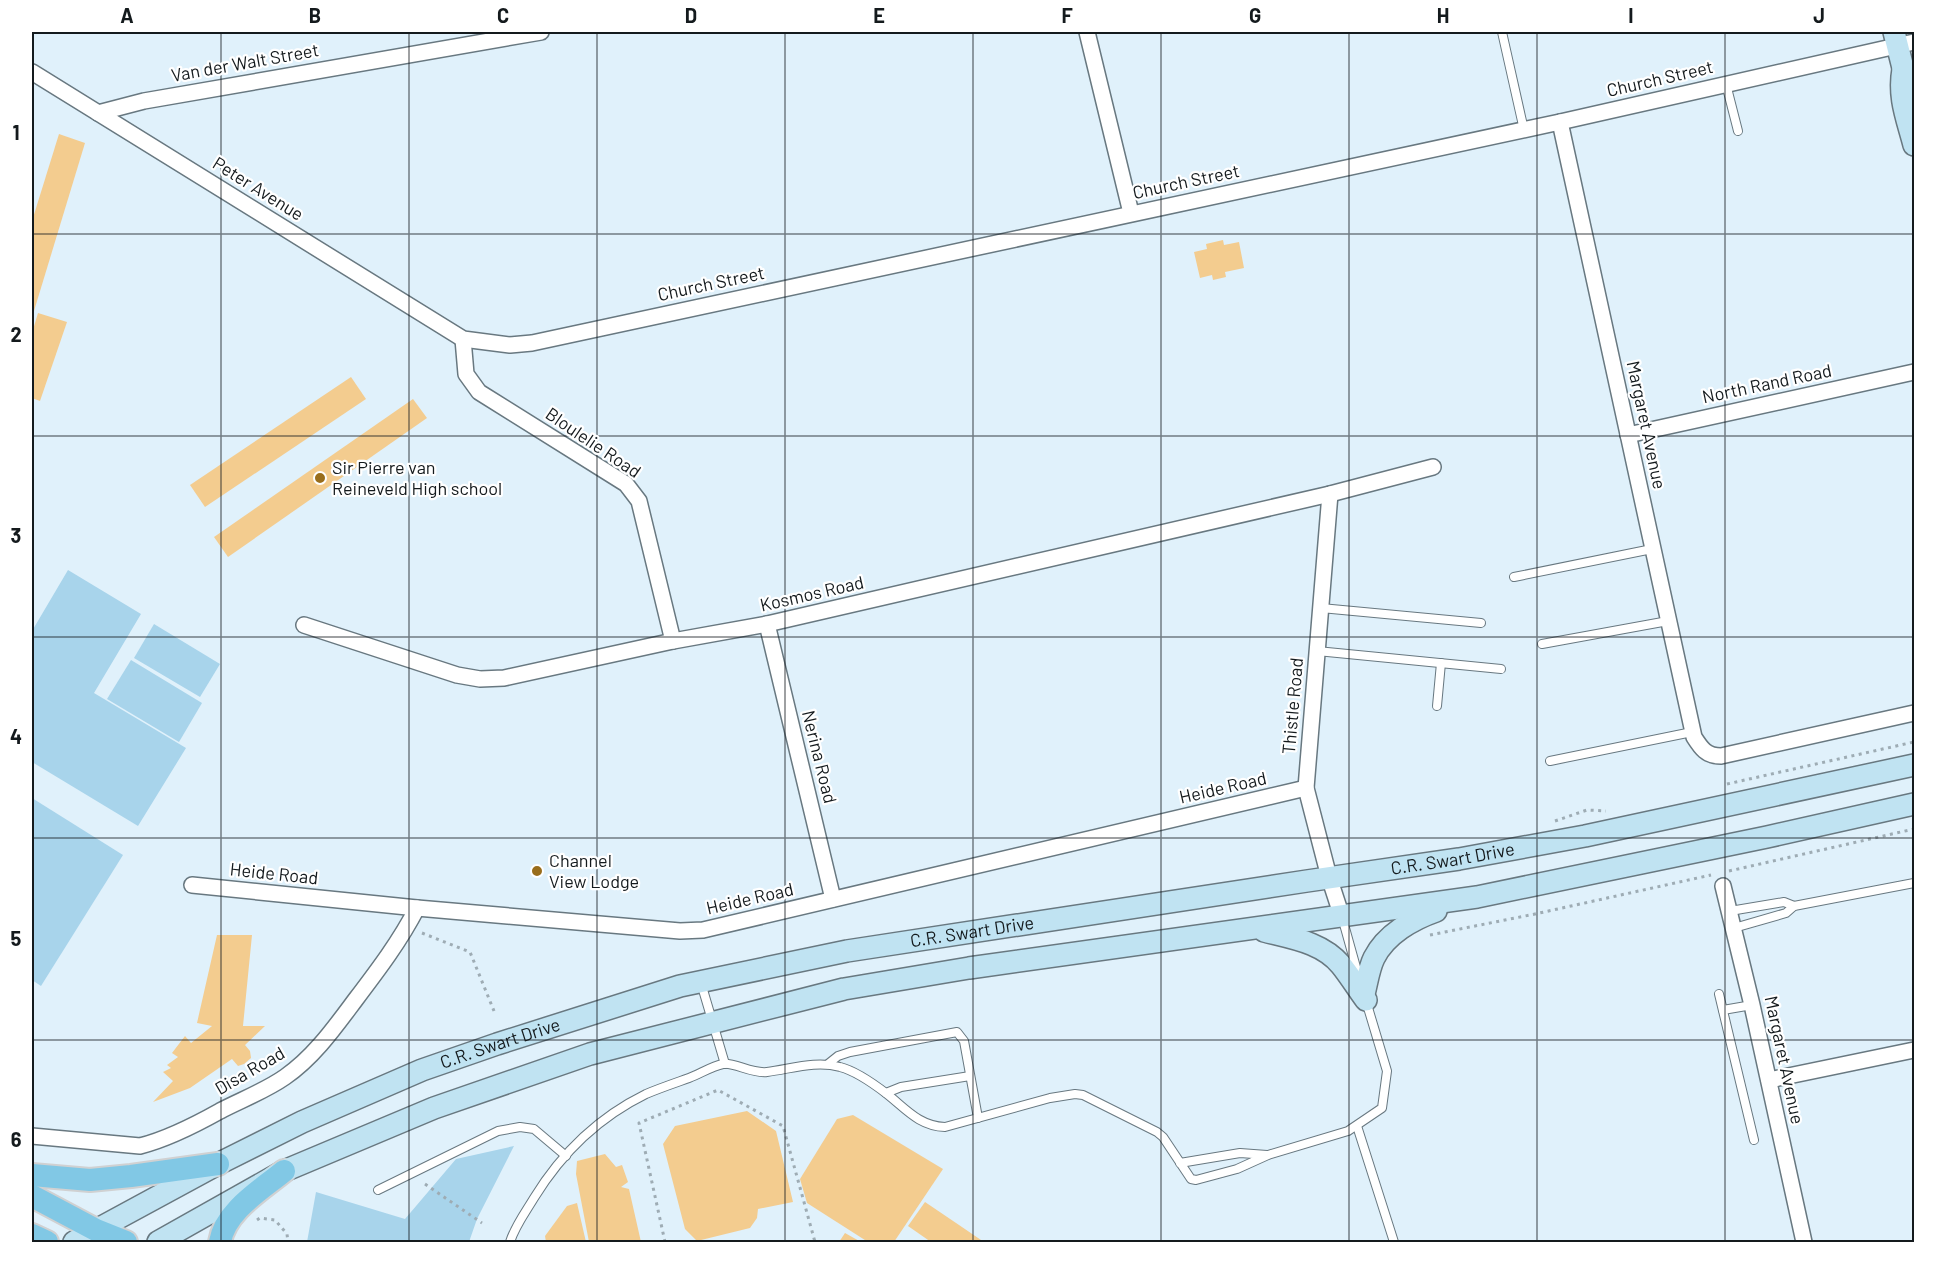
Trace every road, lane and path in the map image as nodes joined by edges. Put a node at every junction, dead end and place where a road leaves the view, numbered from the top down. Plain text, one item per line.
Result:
1 (541, 32) edge
2 (1087, 32) edge
3 (1502, 32) edge
4 (1902, 40) edge
5 (1903, 69) junction
6 (32, 72) edge
7 (1726, 84) junction
8 (1914, 95) edge
9 (98, 113) junction
10 (1560, 122) junction
11 (1524, 130) junction
12 (1738, 131) dead end
13 (1914, 145) edge
14 (1131, 213) junction
15 (463, 339) junction
16 (1914, 372) edge
17 (1628, 435) junction
18 (1433, 467) dead end
19 (1330, 494) junction
20 (1652, 549) junction
21 (1515, 577) dead end
22 (1320, 608) junction
23 (1668, 621) junction
24 (1481, 623) dead end
25 (767, 624) junction
26 (304, 625) dead end
27 (673, 641) junction
28 (1542, 644) dead end
29 (1317, 651) junction
30 (1441, 663) junction
31 (1501, 669) dead end
32 (1437, 706) dead end
33 (1914, 713) edge
34 (1693, 734) junction
35 (1914, 742) edge
36 (1550, 761) dead end
37 (1914, 765) edge
38 (1725, 784) dead end
39 (1306, 789) junction
40 (1914, 804) edge
41 (1606, 811) dead end
42 (1545, 823) dead end
43 (1914, 829) edge
44 (1329, 877) junction
45 (1914, 883) edge
46 (192, 885) dead end
47 (1724, 886) dead end
48 (1477, 897) junction
49 (833, 899) junction
50 (1794, 906) junction
51 (417, 908) junction
52 (1730, 911) junction
53 (1342, 917) junction
54 (407, 928) junction
55 (1255, 928) junction
56 (1734, 928) junction
57 (1423, 937) dead end
58 (701, 981) junction
59 (1719, 994) dead end
60 (1365, 997) junction
61 (1752, 1005) junction
62 (1723, 1010) junction
63 (494, 1011) dead end
64 (714, 1022) junction
65 (1914, 1050) edge
66 (724, 1064) junction
67 (828, 1064) junction
68 (970, 1076) junction
69 (1769, 1080) junction
70 (886, 1093) junction
71 (978, 1118) junction
72 (1357, 1126) junction
73 (32, 1136) edge
74 (1754, 1140) dead end
75 (1268, 1155) junction
76 (566, 1156) junction
77 (218, 1164) junction
78 (1180, 1164) junction
79 (284, 1171) junction
80 (32, 1175) edge
81 (425, 1184) dead end
82 (378, 1190) dead end
83 (32, 1196) edge
84 (254, 1222) dead end
85 (482, 1223) dead end
86 (96, 1230) junction
87 (32, 1235) edge
88 (47, 1242) edge
89 (74, 1242) edge
90 (126, 1242) edge
91 (158, 1242) edge
92 (220, 1242) edge
93 (288, 1242) edge
94 (510, 1242) edge
95 (665, 1242) edge
96 (815, 1242) edge
97 (1394, 1242) edge
98 (1804, 1242) edge

1 - 9 street, Van der Walt Street
2 - 14 street
3 - 11 lane
4 - 5 main road
4 - 7 street, Church Street
5 - 8 main road
5 - 13 main road
6 - 9 street, Peter Avenue
7 - 10 street, Church Street
7 - 12 lane
9 - 15 street, Peter Avenue
10 - 11 street, Church Street
10 - 17 street, Margaret Avenue
11 - 14 street, Church Street
14 - 15 street, Church Street
15 - 27 street, Bloulelie Road
16 - 17 street, North Rand Road
17 - 20 street, Margaret Avenue
18 - 19 street, Kosmos Road
19 - 22 street, Thistle Road
19 - 25 street, Kosmos Road
20 - 21 lane
20 - 23 street, Margaret Avenue
22 - 24 lane
22 - 29 street, Thistle Road
23 - 28 lane
23 - 34 street, Margaret Avenue
25 - 27 street, Kosmos Road
25 - 49 street, Nerina Road
26 - 27 street, Kosmos Road
29 - 30 lane
29 - 39 street, Thistle Road
30 - 31 lane
30 - 32 lane
33 - 34 street
34 - 36 lane
35 - 38 path
37 - 44 main road, C.R. Swart Drive
39 - 44 street, Thistle Road
39 - 49 street, Heide Road
40 - 48 main road, C.R. Swart Drive
41 - 42 path
43 - 57 path
44 - 53 street, Thistle Road
44 - 58 main road, C.R. Swart Drive
45 - 50 lane
46 - 51 street, Heide Road
47 - 52 street, Margaret Avenue
48 - 53 main road, C.R. Swart Drive
48 - 60 main road
49 - 51 street, Heide Road
50 - 52 lane
50 - 56 lane
51 - 54 street, Disa Road
52 - 56 street, Margaret Avenue
53 - 55 main road, C.R. Swart Drive
53 - 60 lane
54 - 63 path
54 - 73 street, Disa Road
55 - 60 main road
55 - 64 main road, C.R. Swart Drive
56 - 61 street, Margaret Avenue
58 - 64 lane
58 - 77 main road, C.R. Swart Drive
59 - 62 lane
60 - 72 lane
61 - 62 lane
61 - 69 street, Margaret Avenue
62 - 74 lane
64 - 66 lane
64 - 79 main road, C.R. Swart Drive
65 - 69 street
66 - 67 lane
66 - 76 lane
67 - 68 lane
67 - 70 lane
68 - 70 lane
68 - 71 lane
69 - 98 street, Margaret Avenue
70 - 71 lane
71 - 78 lane
72 - 75 lane
72 - 97 lane
75 - 78 lane
75 - 78 lane
76 - 82 lane
76 - 94 lane
77 - 80 main road
77 - 86 main road, C.R. Swart Drive
79 - 91 main road, C.R. Swart Drive
79 - 92 main road
81 - 85 path
83 - 86 main road
84 - 93 path
86 - 89 main road, C.R. Swart Drive
86 - 90 main road
87 - 88 main road
95 - 96 path

